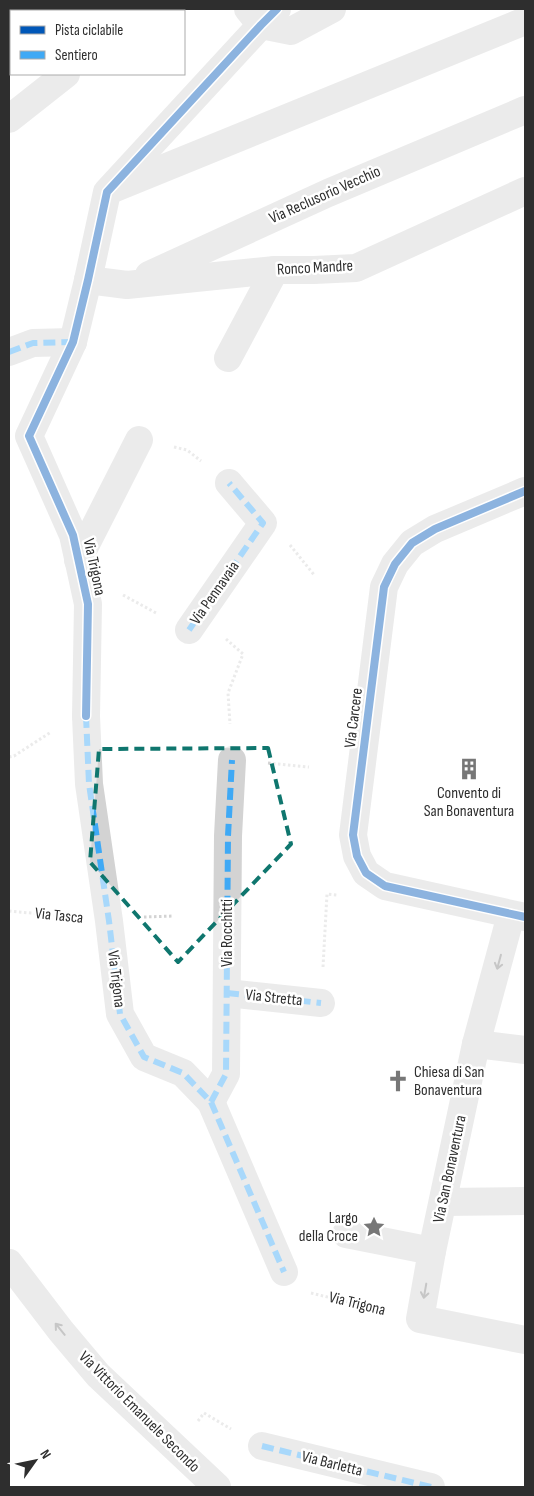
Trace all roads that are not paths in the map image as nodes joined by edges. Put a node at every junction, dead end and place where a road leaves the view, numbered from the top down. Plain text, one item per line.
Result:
1 (332, 9) edge
2 (262, 14) edge
3 (525, 21) edge
4 (63, 75) edge
5 (525, 110) edge
6 (9, 119) edge
7 (525, 190) edge
8 (107, 192) junction
9 (275, 270) junction
10 (88, 280) junction
11 (127, 285) junction
12 (73, 342) junction
13 (9, 352) edge
14 (228, 358) dead end
15 (140, 440) road end
16 (229, 483) road end
17 (525, 491) edge
18 (78, 560) junction
19 (194, 623) road end
20 (232, 760) road end
21 (518, 916) edge
22 (227, 993) junction
23 (321, 1003) road end
24 (476, 1044) junction
25 (525, 1050) edge
26 (211, 1102) junction
27 (525, 1201) edge
28 (443, 1202) junction
29 (346, 1234) dead end
30 (432, 1251) junction
31 (9, 1263) edge
32 (284, 1272) road end
33 (525, 1340) edge
34 (262, 1446) road end
35 (217, 1487) edge
36 (431, 1487) edge

1 - 2 street
2 - 8 street
3 - 8 street
4 - 6 street
5 - 11 street, Via Reclusorio Vecchio
7 - 9 street, Ronco Mandre
8 - 10 street, Via Trigona
9 - 11 street, Ronco Mandre
9 - 14 street
10 - 11 street, Ronco Mandre
10 - 12 street, Via Trigona
12 - 13 street
12 - 18 street, Via Trigona
15 - 18 street
16 - 19 street, Via Pennavaia
17 - 21 street, Via Carcere
18 - 26 street, Via Trigona
20 - 22 street, Via Rocchitti
21 -> 24 street, Via San Bonaventura
22 - 23 street, Via Stretta
22 - 26 street, Via Rocchitti
24 - 25 street
24 - 28 street, Via San Bonaventura
26 - 32 street, Via Trigona
27 - 28 street
28 - 30 street, Via San Bonaventura
29 - 30 street
30 -> 33 street, Via San Bonaventura
35 -> 31 street, Via Vittorio Emanuele Secondo
34 - 36 street, Via Barletta

